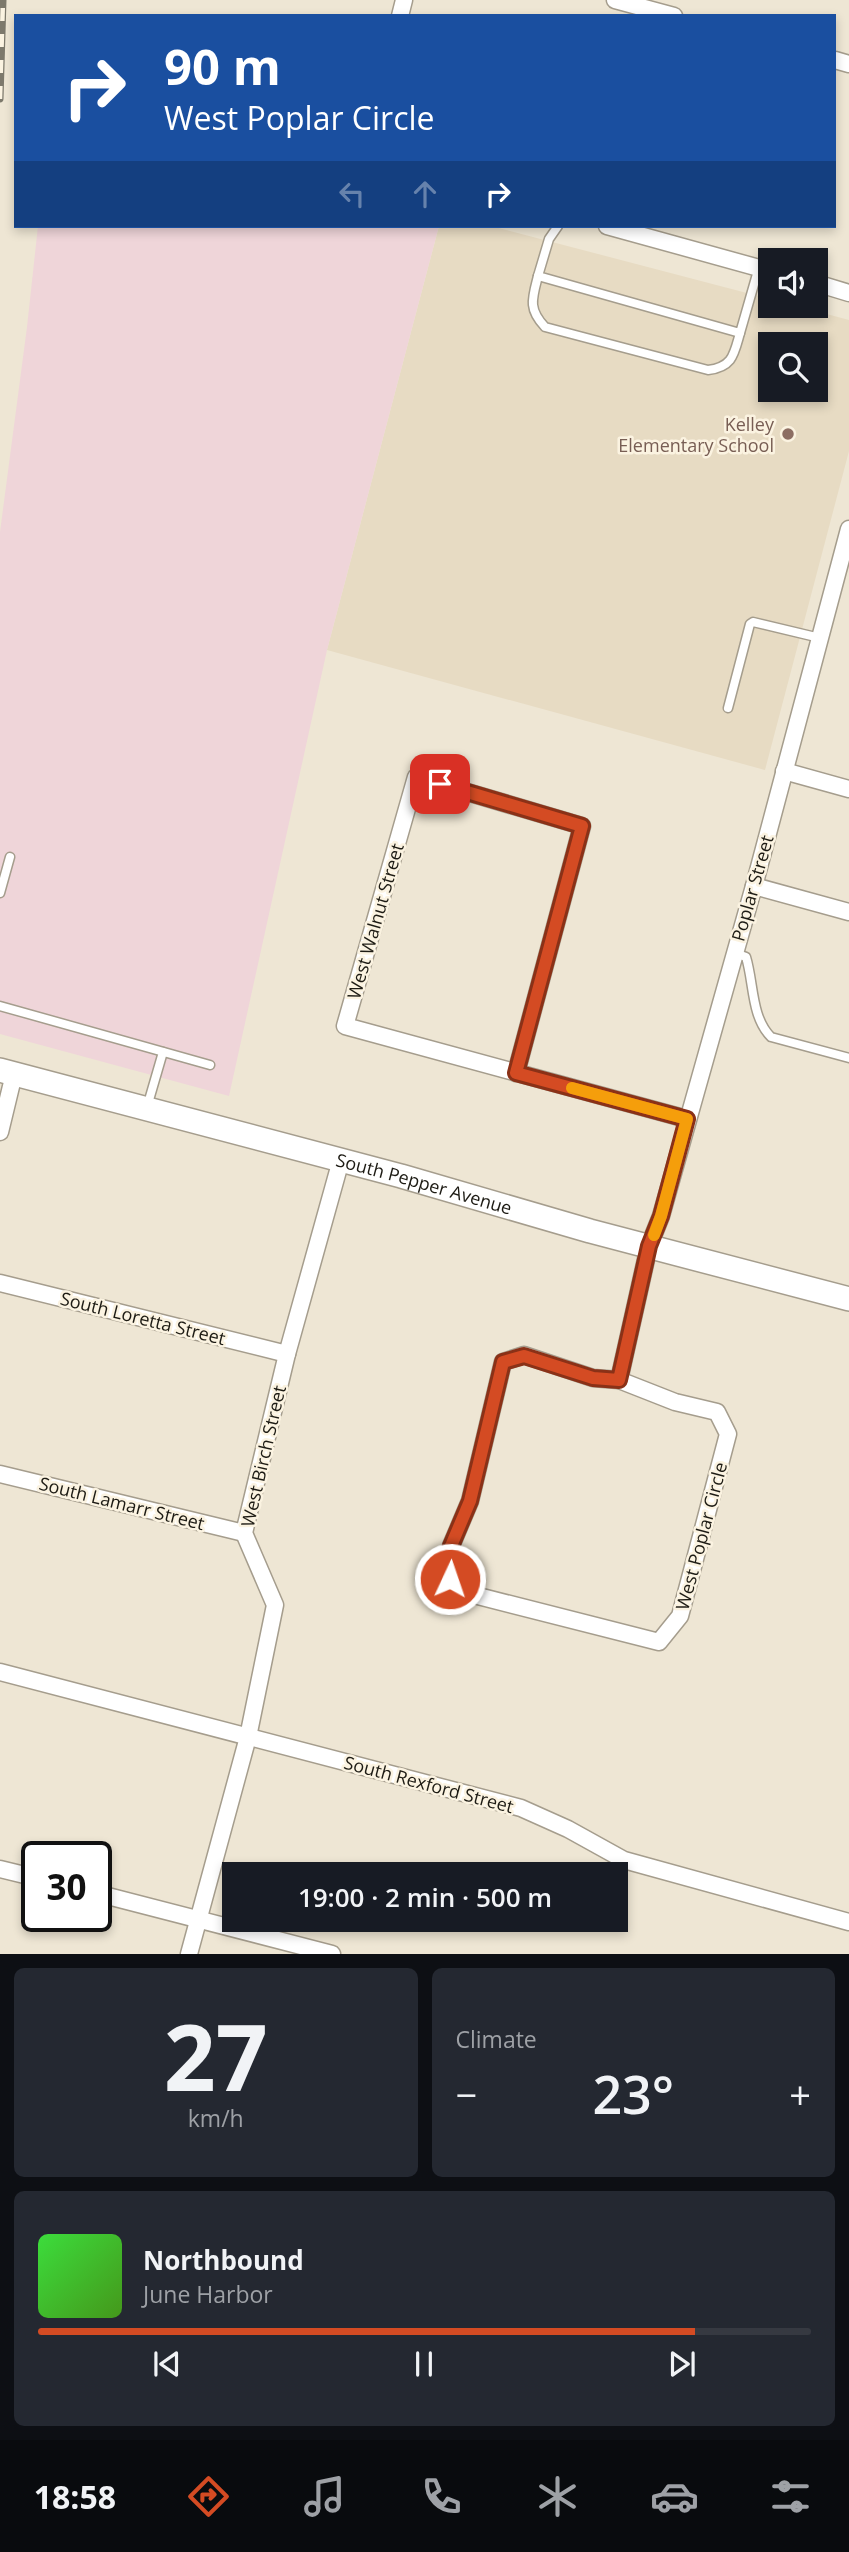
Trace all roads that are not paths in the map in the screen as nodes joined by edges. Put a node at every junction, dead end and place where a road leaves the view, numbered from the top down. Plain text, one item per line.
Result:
1 (623, 5) edge
2 (665, 14) edge
3 (557, 228) edge
4 (614, 228) edge
5 (758, 267) edge
6 (538, 276) junction
7 (758, 285) edge
8 (828, 287) edge
9 (849, 293) edge
10 (740, 333) junction
11 (849, 529) edge
12 (820, 638) junction
13 (728, 708) dead end
14 (784, 771) junction
15 (849, 789) edge
16 (10, 857) dead end
17 (754, 886) junction
18 (0, 893) edge
19 (849, 912) edge
20 (734, 953) junction
21 (0, 1006) edge
22 (163, 1052) junction
23 (849, 1058) edge
24 (210, 1065) dead end
25 (7, 1072) edge
26 (516, 1073) junction
27 (147, 1110) junction
28 (687, 1119) junction
29 (0, 1132) edge
30 (341, 1160) junction
31 (649, 1246) junction
32 (0, 1283) edge
33 (849, 1299) edge
34 (287, 1354) junction
35 (619, 1380) junction
36 (0, 1474) edge
37 (244, 1533) junction
38 (0, 1672) edge
39 (248, 1737) junction
40 (0, 1868) edge
41 (21, 1874) edge
42 (112, 1897) edge
43 (198, 1920) junction
44 (849, 1922) edge
45 (189, 1954) edge
46 (332, 1954) edge

1 - 2 street
3 - 6 lane
4 - 5 street
6 - 10 lane
6 - 10 lane
7 - 10 lane
8 - 9 street
11 - 12 street, Poplar Street
12 - 13 lane
12 - 14 street, Poplar Street
14 - 15 street
14 - 17 street, Poplar Street
16 - 18 lane
17 - 19 street
17 - 20 street, Poplar Street
20 - 23 lane
20 - 28 street, Poplar Street
21 - 22 lane
22 - 24 lane
22 - 27 lane
25 - 27 main road, South Pepper Avenue
25 - 29 street
26 - 26 street, West Walnut Street
26 - 28 street
27 - 30 main road, South Pepper Avenue
28 - 31 street, Poplar Street
30 - 31 main road, South Pepper Avenue
30 - 34 street, West Birch Street
31 - 33 main road, South Pepper Avenue
31 - 35 street, Poplar Street
32 - 34 street, South Loretta Street
34 - 37 street, West Birch Street
35 - 35 street, West Poplar Circle
36 - 37 street, South Lamarr Street
37 - 39 street, West Birch Street
38 - 39 street, South Rexford Street
39 - 43 street, West Birch Street
39 - 44 street, South Rexford Street
40 - 41 street
42 - 43 street
43 - 45 street, West Birch Street
43 - 46 street

